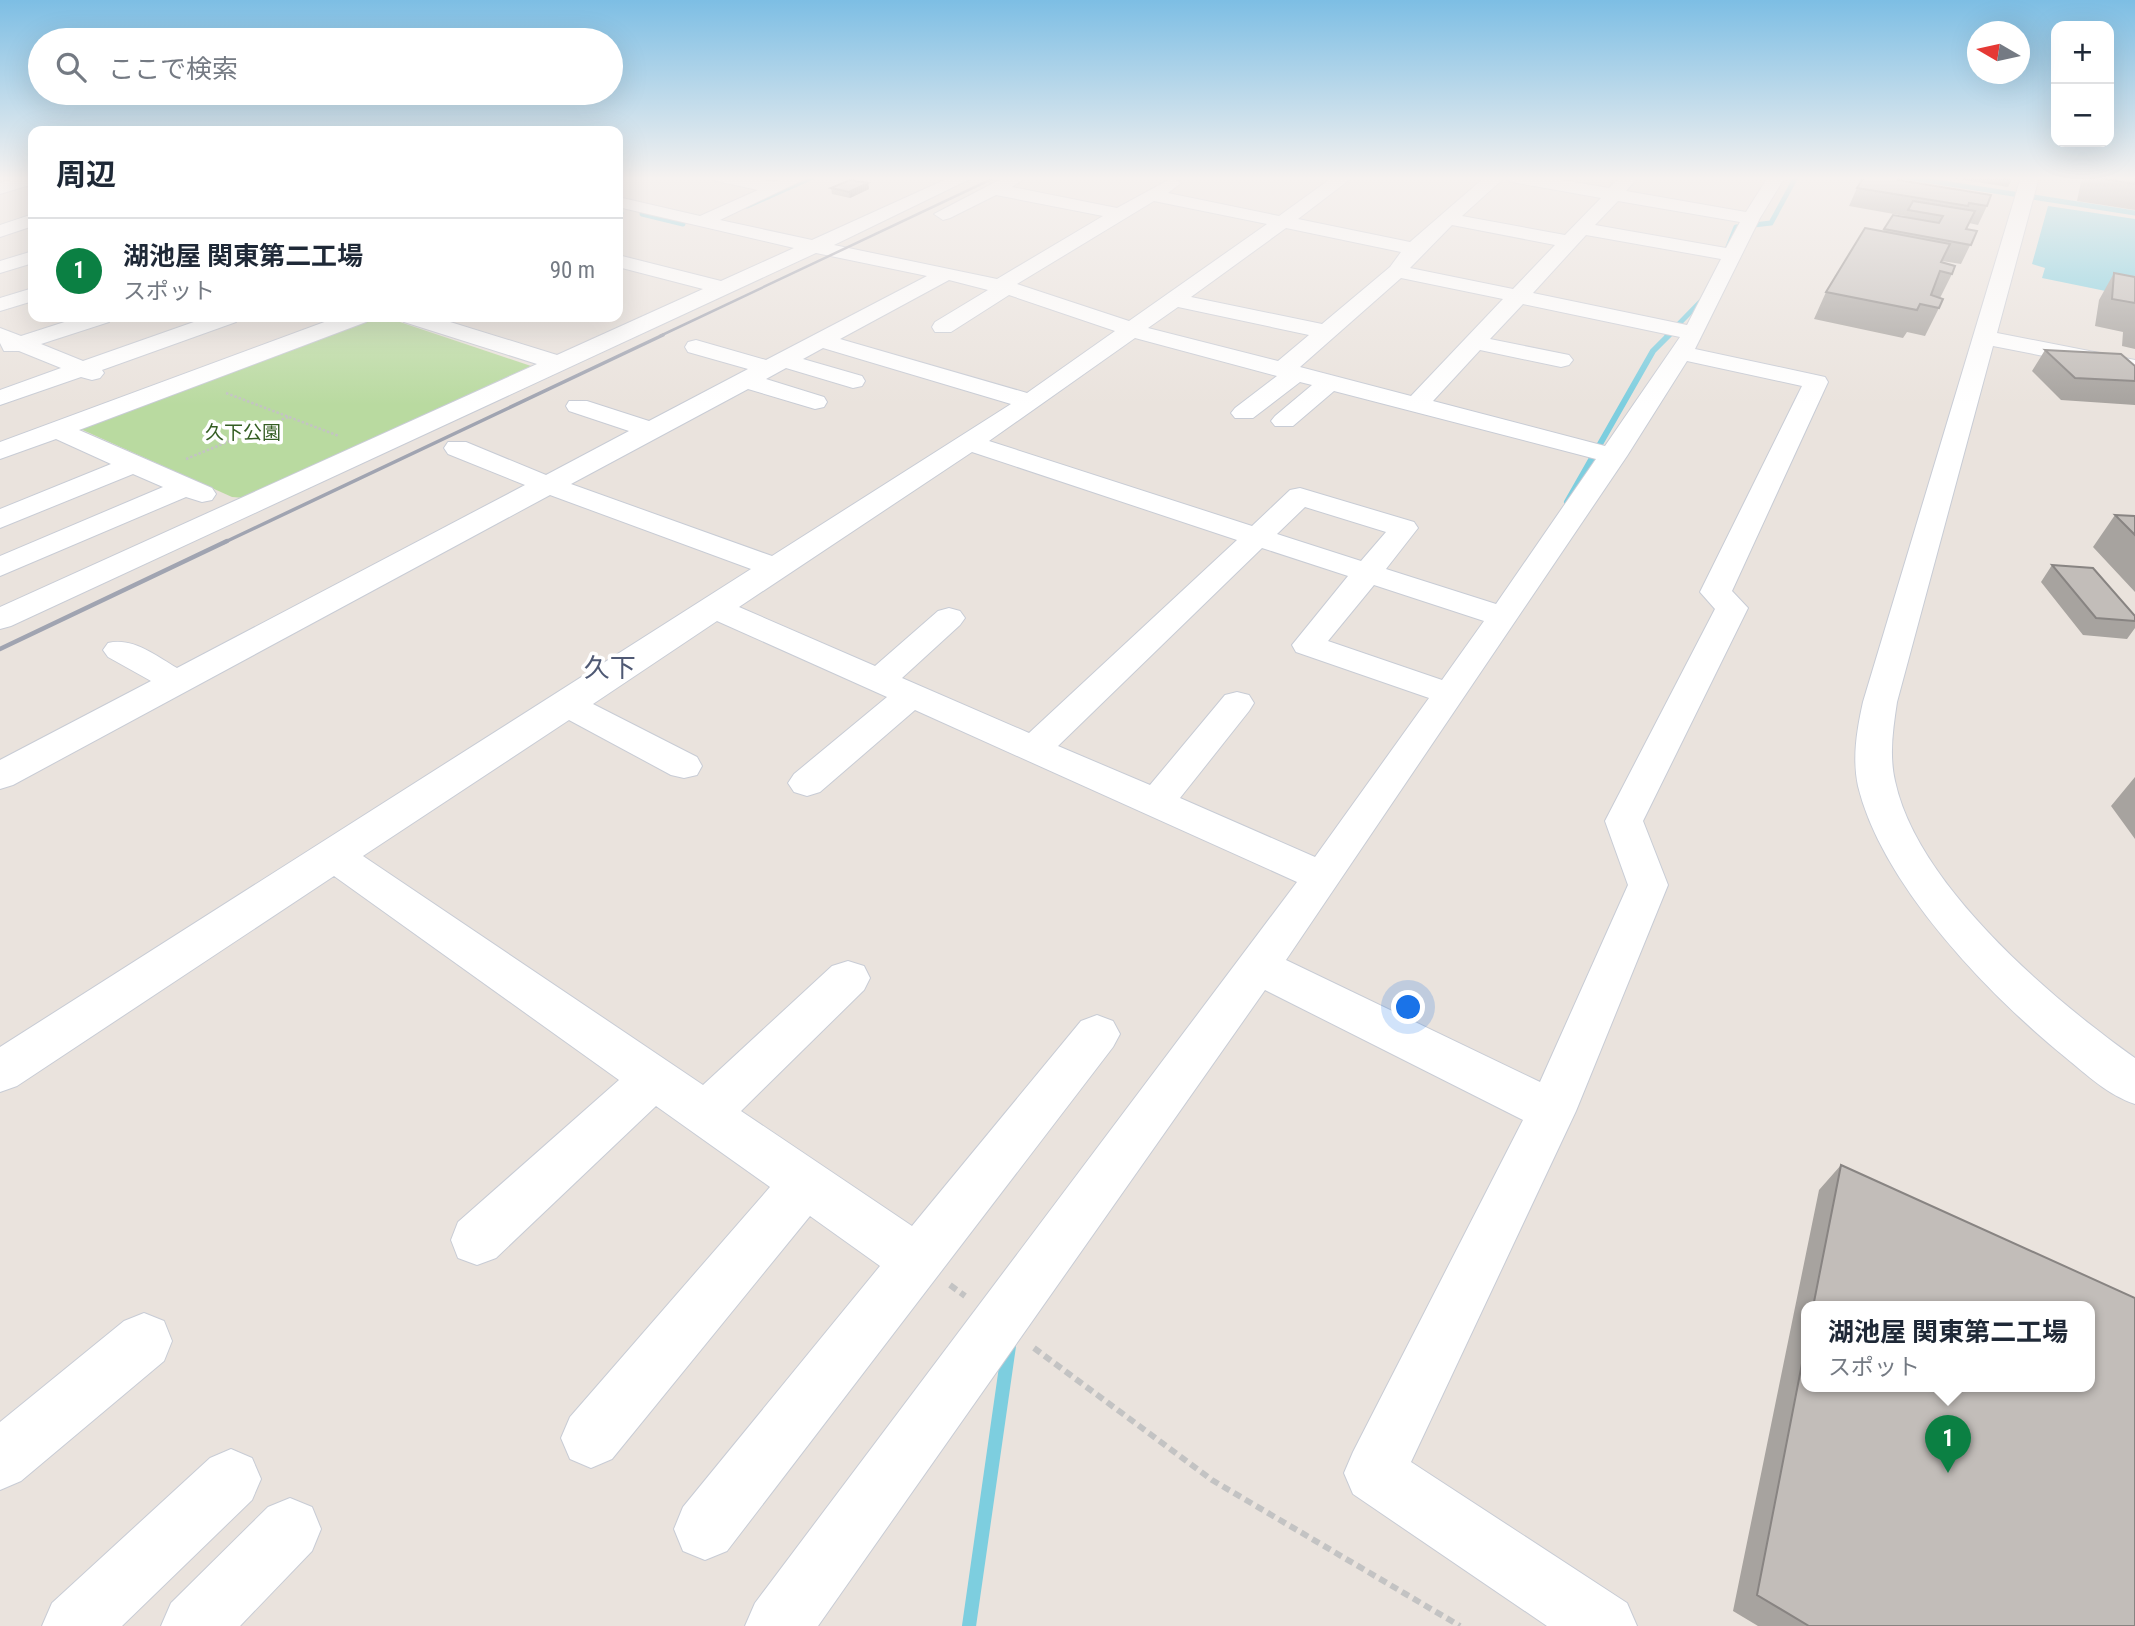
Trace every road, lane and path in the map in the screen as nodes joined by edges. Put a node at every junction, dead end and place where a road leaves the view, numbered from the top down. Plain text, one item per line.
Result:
1 (802, 253) edge
2 (847, 253) edge
3 (863, 253) edge
4 (1057, 253) edge
5 (1241, 253) edge
6 (1411, 253) edge
7 (1561, 253) edge
8 (1717, 253) edge
9 (2008, 253) edge
10 (859, 255) junction
11 (1734, 255) joint
12 (28, 259) edge
13 (623, 265) edge
14 (0, 267) edge
15 (1396, 271) junction
16 (947, 273) junction
17 (1002, 287) junction
18 (726, 289) junction
19 (1521, 296) junction
20 (28, 297) edge
21 (1176, 300) junction
22 (0, 305) edge
23 (83, 322) edge
24 (214, 322) edge
25 (345, 322) edge
26 (434, 322) edge
27 (486, 322) dead end
28 (943, 327) dead end
29 (1133, 331) junction
30 (461, 332) junction
31 (1326, 332) junction
32 (1983, 337) junction
33 (820, 340) junction
34 (7, 343) edge
35 (1477, 343) junction
36 (1687, 343) junction
37 (696, 347) dead end
38 (1561, 360) dead end
39 (561, 364) junction
40 (2135, 367) edge
41 (83, 369) junction
42 (766, 369) junction
43 (1289, 371) junction
44 (853, 381) dead end
45 (1330, 382) junction
46 (219, 390) dead end
47 (148, 396) junction
48 (0, 398) edge
49 (815, 402) dead end
50 (1031, 402) junction
51 (578, 406) dead end
52 (1415, 406) junction
53 (1244, 413) dead end
54 (288, 416) junction
55 (1284, 421) dead end
56 (57, 430) junction
57 (651, 430) junction
58 (344, 438) dead end
59 (969, 443) junction
60 (457, 448) dead end
61 (0, 452) edge
62 (1614, 456) junction
63 (133, 464) junction
64 (185, 473) junction
65 (548, 485) junction
66 (239, 511) junction
67 (0, 519) edge
68 (1254, 536) junction
69 (0, 567) edge
70 (776, 568) junction
71 (1365, 572) junction
72 (714, 608) junction
73 (3, 615) edge
74 (1503, 617) junction
75 (949, 618) dead end
76 (120, 650) dead end
77 (878, 681) junction
78 (178, 682) junction
79 (1450, 694) junction
80 (911, 695) junction
81 (1237, 703) dead end
82 (567, 704) junction
83 (1033, 749) junction
84 (8, 763) edge
85 (684, 766) dead end
86 (807, 783) dead end
87 (1156, 803) junction
88 (334, 856) junction
89 (1323, 877) junction
90 (1258, 966) junction
91 (848, 978) dead end
92 (1097, 1034) dead end
93 (0, 1072) edge
94 (654, 1078) junction
95 (2135, 1084) edge
96 (1552, 1111) junction
97 (705, 1114) junction
98 (806, 1183) junction
99 (477, 1240) dead end
100 (918, 1261) junction
101 (972, 1302) dead end
102 (144, 1341) dead end
103 (1027, 1342) dead end
104 (591, 1438) dead end
105 (0, 1460) edge
106 (232, 1479) dead end
107 (290, 1529) dead end
108 (705, 1529) dead end
109 (75, 1626) edge
110 (194, 1626) edge
111 (778, 1626) edge
112 (1460, 1626) edge
113 (1604, 1626) edge

1 - 18 street
2 - 10 street
3 - 10 street
4 - 17 street
5 - 21 street
6 - 15 street
7 - 19 street
8 - 11 street
9 - 32 street
10 - 16 street
11 - 36 street
12 - 14 street
13 - 18 street
15 - 19 street
15 - 31 street
16 - 17 street
16 - 33 street
17 - 28 street
17 - 29 street
18 - 39 street
19 - 35 street
19 - 36 street
20 - 22 street
21 - 29 street
21 - 31 street
23 - 34 street
24 - 41 street
25 - 47 street
26 - 30 street
27 - 30 street
29 - 43 street
29 - 50 street
30 - 39 street
31 - 43 street
32 - 40 street
32 - 95 street
33 - 42 street
33 - 50 street
34 - 41 street
35 - 38 street
35 - 52 street
36 - 62 street
36 - 96 street
37 - 42 street
39 - 66 street
41 - 47 street
41 - 48 street
42 - 44 street
42 - 49 street
42 - 57 street
43 - 45 street
43 - 53 street
45 - 52 street
45 - 55 street
46 - 54 path
47 - 56 street
50 - 59 street
51 - 57 street
52 - 62 street
54 - 58 path
54 - 64 path
56 - 61 street
56 - 63 street
57 - 65 street
59 - 68 street
59 - 70 street
60 - 65 street
62 - 74 street
63 - 64 street
63 - 67 street
64 - 66 street
64 - 69 street
65 - 70 street
65 - 78 street
66 - 73 street
68 - 71 street
68 - 71 street
68 - 83 street
70 - 72 street
71 - 74 street
71 - 79 street
72 - 77 street
72 - 82 street
74 - 79 street
75 - 77 street
76 - 78 street
77 - 80 street
78 - 84 street
79 - 89 street
80 - 83 street
80 - 86 street
81 - 87 street
82 - 85 street
82 - 88 street
83 - 87 street
87 - 89 street
88 - 93 street
88 - 94 street
89 - 90 street
90 - 96 street
90 - 111 street
91 - 97 street
92 - 100 street
94 - 97 street
94 - 99 street
96 - 113 street
97 - 98 street
98 - 100 street
98 - 104 street
100 - 101 path
100 - 108 street
102 - 105 street
103 - 112 path
106 - 109 street
107 - 110 street

